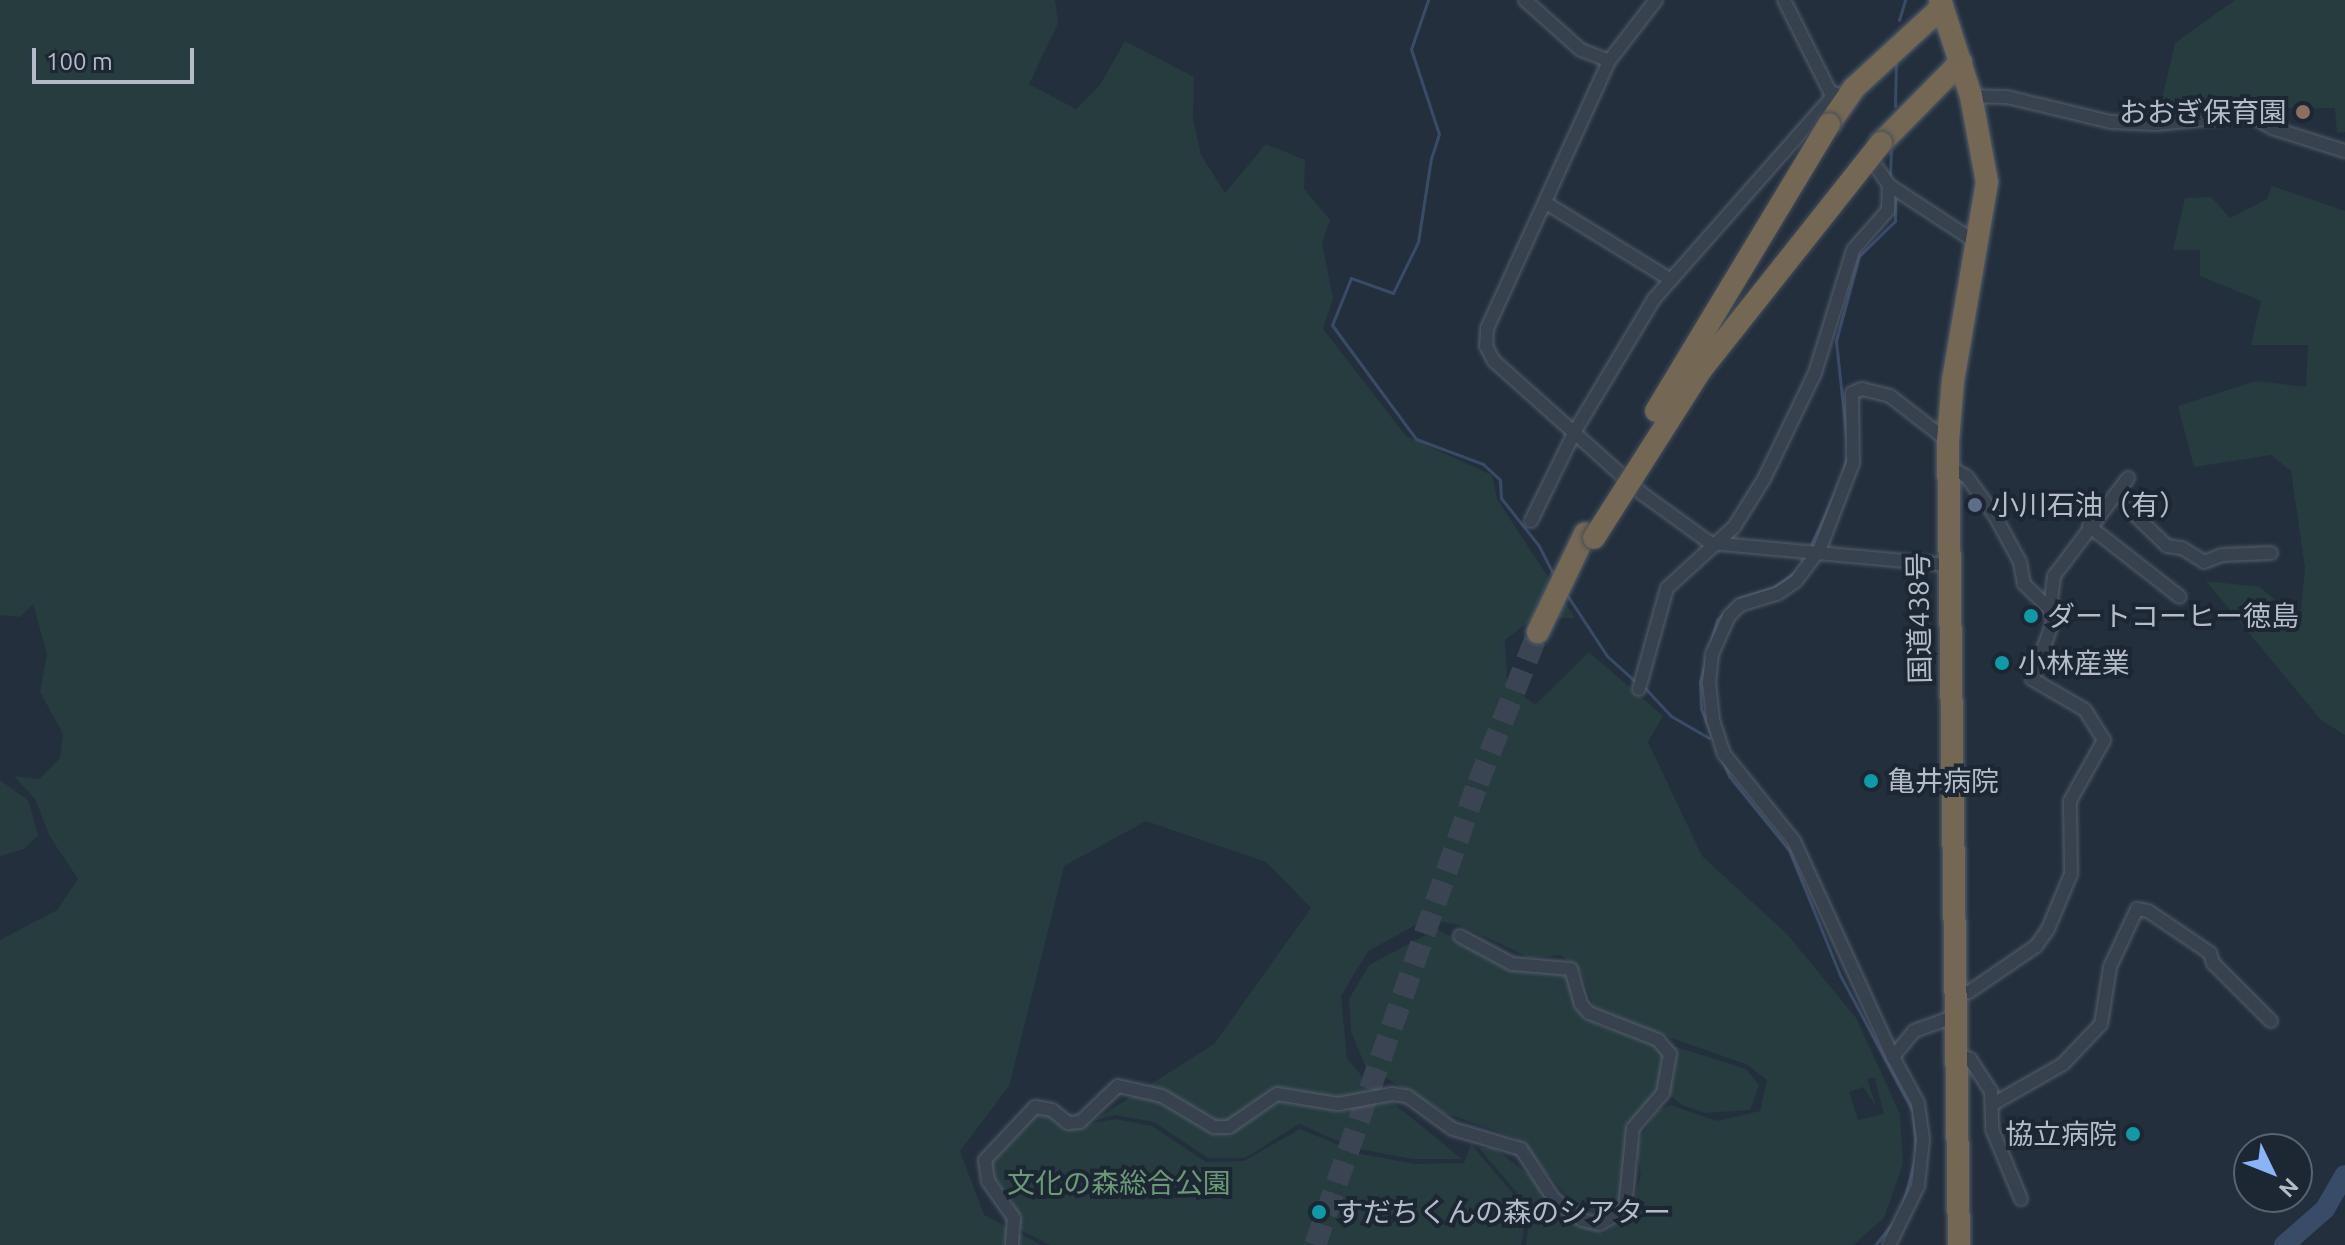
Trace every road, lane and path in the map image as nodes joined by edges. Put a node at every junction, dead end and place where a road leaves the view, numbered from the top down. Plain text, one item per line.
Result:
1 (1525, 0) edge
2 (1656, 0) edge
3 (1784, 0) edge
4 (1941, 4) edge
5 (1609, 61) junction
6 (1961, 62) junction
7 (1841, 96) junction
8 (1971, 96) junction
9 (2345, 151) edge
10 (1877, 158) junction
11 (1889, 185) junction
12 (1546, 203) junction
13 (1977, 243) junction
14 (1671, 280) junction
15 (1575, 431) junction
16 (1948, 441) junction
17 (1948, 466) junction
18 (2128, 478) dead end
19 (2121, 490) junction
20 (1531, 521) dead end
21 (2089, 526) junction
22 (1590, 536) junction
23 (1715, 545) junction
24 (1819, 551) junction
25 (2271, 553) dead end
26 (1948, 565) junction
27 (2180, 597) dead end
28 (2050, 609) junction
29 (1541, 634) tunnel mouth
30 (1639, 689) dead end
31 (1460, 936) dead end
32 (1953, 994) junction
33 (1953, 1017) junction
34 (2271, 1021) dead end
35 (1954, 1054) junction
36 (1893, 1057) junction
37 (1993, 1104) junction
38 (2021, 1199) dead end
39 (1012, 1245) edge
40 (1889, 1245) edge
41 (1959, 1245) edge

1 - 5 street
2 - 5 street
3 - 7 street
4 - 6 highway, 国道438号
4 - 7 highway
5 - 12 street
6 - 8 highway, 国道438号
6 - 10 highway
7 - 14 street
7 - 22 highway, bridge
8 - 9 street
8 - 13 highway, 国道438号
10 - 11 street
10 - 22 highway, bridge
11 - 13 street
11 - 23 street
12 - 14 street
12 - 15 street
13 - 16 highway, 国道438号
14 - 15 street
15 - 20 street
15 - 23 street
16 - 17 highway, 国道438号
16 - 24 street
17 - 26 highway, 国道438号
17 - 28 street
18 - 19 street
19 - 21 street
19 - 25 street
21 - 27 street
21 - 28 street
22 - 29 highway
23 - 24 street
23 - 30 street
24 - 26 street
24 - 36 street
26 - 32 highway, 国道438号
28 - 32 street
31 - 39 street
32 - 33 highway, 国道438号
33 - 35 highway, 国道438号
33 - 36 street
34 - 37 street
35 - 37 street
35 - 41 highway, 国道438号
36 - 40 street
37 - 38 street

